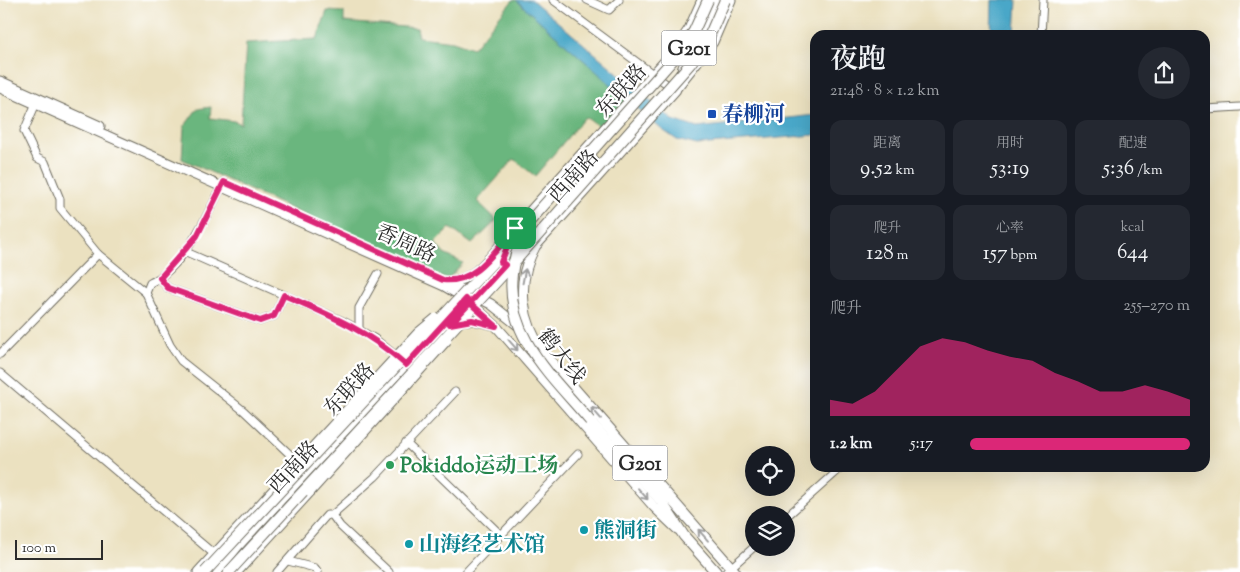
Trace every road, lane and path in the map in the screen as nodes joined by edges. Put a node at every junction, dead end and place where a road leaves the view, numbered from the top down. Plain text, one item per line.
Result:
1 (553, 0) edge
2 (587, 0) edge
3 (619, 0) edge
4 (702, 0) edge
5 (708, 0) edge
6 (714, 0) edge
7 (720, 0) edge
8 (725, 0) edge
9 (731, 0) edge
10 (1043, 0) edge
11 (1041, 30) edge
12 (657, 77) junction
13 (0, 81) edge
14 (0, 88) edge
15 (675, 90) junction
16 (37, 101) junction
17 (632, 105) junction
18 (1240, 108) edge
19 (1210, 109) edge
20 (572, 182) joint
21 (223, 184) junction
22 (515, 228) junction
23 (535, 246) junction
24 (184, 251) junction
25 (98, 254) junction
26 (503, 264) junction
27 (378, 274) dead end
28 (160, 278) junction
29 (440, 282) junction
30 (146, 293) junction
31 (284, 295) junction
32 (468, 300) junction
33 (448, 322) junction
34 (496, 326) junction
35 (360, 329) junction
36 (0, 354) edge
37 (544, 354) junction
38 (406, 365) junction
39 (0, 373) edge
40 (456, 392) dead end
41 (406, 444) junction
42 (578, 454) dead end
43 (299, 463) junction
44 (837, 472) edge
45 (308, 494) junction
46 (288, 500) junction
47 (795, 509) edge
48 (332, 515) junction
49 (245, 521) junction
50 (501, 535) junction
51 (684, 536) junction
52 (240, 548) junction
53 (214, 554) junction
54 (745, 555) edge
55 (288, 561) junction
56 (731, 570) edge
57 (198, 572) edge
58 (205, 572) edge
59 (218, 572) edge
60 (229, 572) edge
61 (237, 572) edge
62 (277, 572) edge
63 (318, 572) edge
64 (389, 572) edge
65 (466, 572) edge
66 (716, 572) edge

1 - 12 street
2 - 3 street
4 - 12 main road
5 - 32 highway, 东联路, bridge
6 - 12 highway, 西南路 / G201
7 - 15 highway, 西南路 / G201
8 - 32 highway, 东联路, bridge
9 - 15 main road
10 - 11 street
12 - 15 street
12 - 17 highway, 西南路 / G201
13 - 16 main road, 香周路
14 - 16 main road, 香周路
15 - 23 highway, 西南路 / G201
16 - 21 main road, 香周路
16 - 25 street
17 - 20 highway, 西南路 / G201
17 - 22 main road
18 - 19 street
20 - 51 highway, 鹤大线 / G201, bridge
21 - 24 street
21 - 29 main road, 香周路
22 - 23 highway
22 - 26 main road
22 - 29 main road
23 - 26 main road, 西南路
37 -> 23 highway, 鹤大线 / G201
24 - 28 street
24 - 31 street
25 - 30 street
25 - 36 street
26 - 32 main road
27 - 35 street
28 - 30 street
28 - 31 street
29 - 32 main road, 香周路
29 - 33 main road
30 - 43 street
31 - 35 street
32 - 33 main road, 西南路
32 - 34 main road, 香周路
32 - 37 main road, 香周路
32 - 43 main road, 西南路, bridge
32 - 45 main road, bridge
32 - 58 highway, 东联路, bridge
32 - 60 highway, 东联路, bridge
33 - 34 main road
33 - 38 main road, 西南路
33 - 46 main road, 西南路
34 -> 51 main road, 香周路
35 - 38 street
56 -> 37 highway, 香周路 / G201
38 - 52 main road, 西南路
39 - 53 street
40 - 41 street
41 - 48 street
41 - 50 street
42 - 50 street
43 - 49 main road, 西南路
44 - 47 street
45 - 46 main road
45 - 61 main road
46 - 52 main road, 西南路
48 - 55 street
48 - 64 street
49 - 52 main road
49 - 53 main road, 西南路
50 - 65 street
51 - 66 highway, 香周路 / G201
52 - 53 main road
52 - 59 main road, 西南路
52 - 61 main road
53 - 57 main road, 西南路
54 - 56 street
55 - 62 street
55 - 63 street

